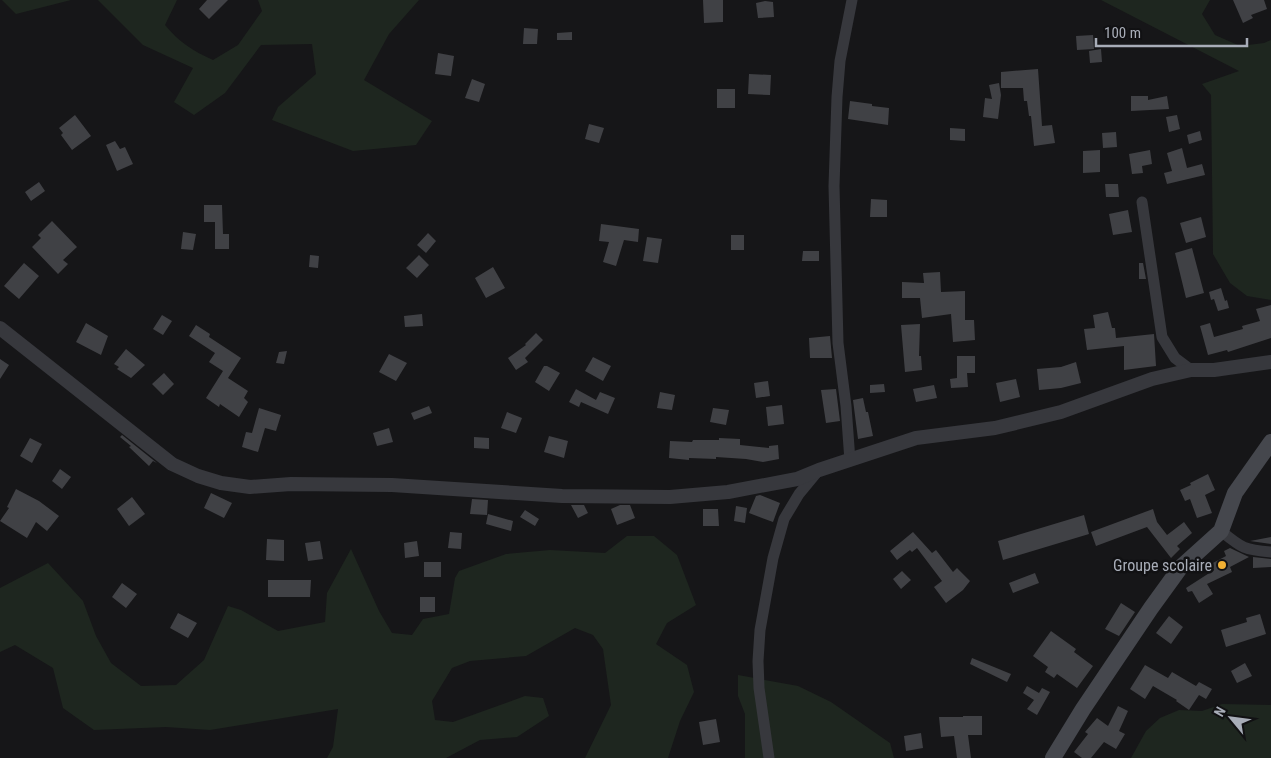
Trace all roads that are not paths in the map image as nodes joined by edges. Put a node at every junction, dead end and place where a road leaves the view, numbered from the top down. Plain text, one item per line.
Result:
1 (852, 0) edge
2 (1142, 202) dead end
3 (0, 328) edge
4 (1271, 362) edge
5 (1191, 370) junction
6 (1271, 442) edge
7 (850, 461) junction
8 (819, 470) junction
9 (1221, 531) junction
10 (1271, 552) edge
11 (769, 758) edge
12 (1053, 758) edge

1 - 7 street
2 - 5 street
3 - 8 street
4 - 5 street
5 - 7 street
6 - 9 main road
7 - 8 street
8 - 11 street
9 - 10 street
9 - 12 main road

